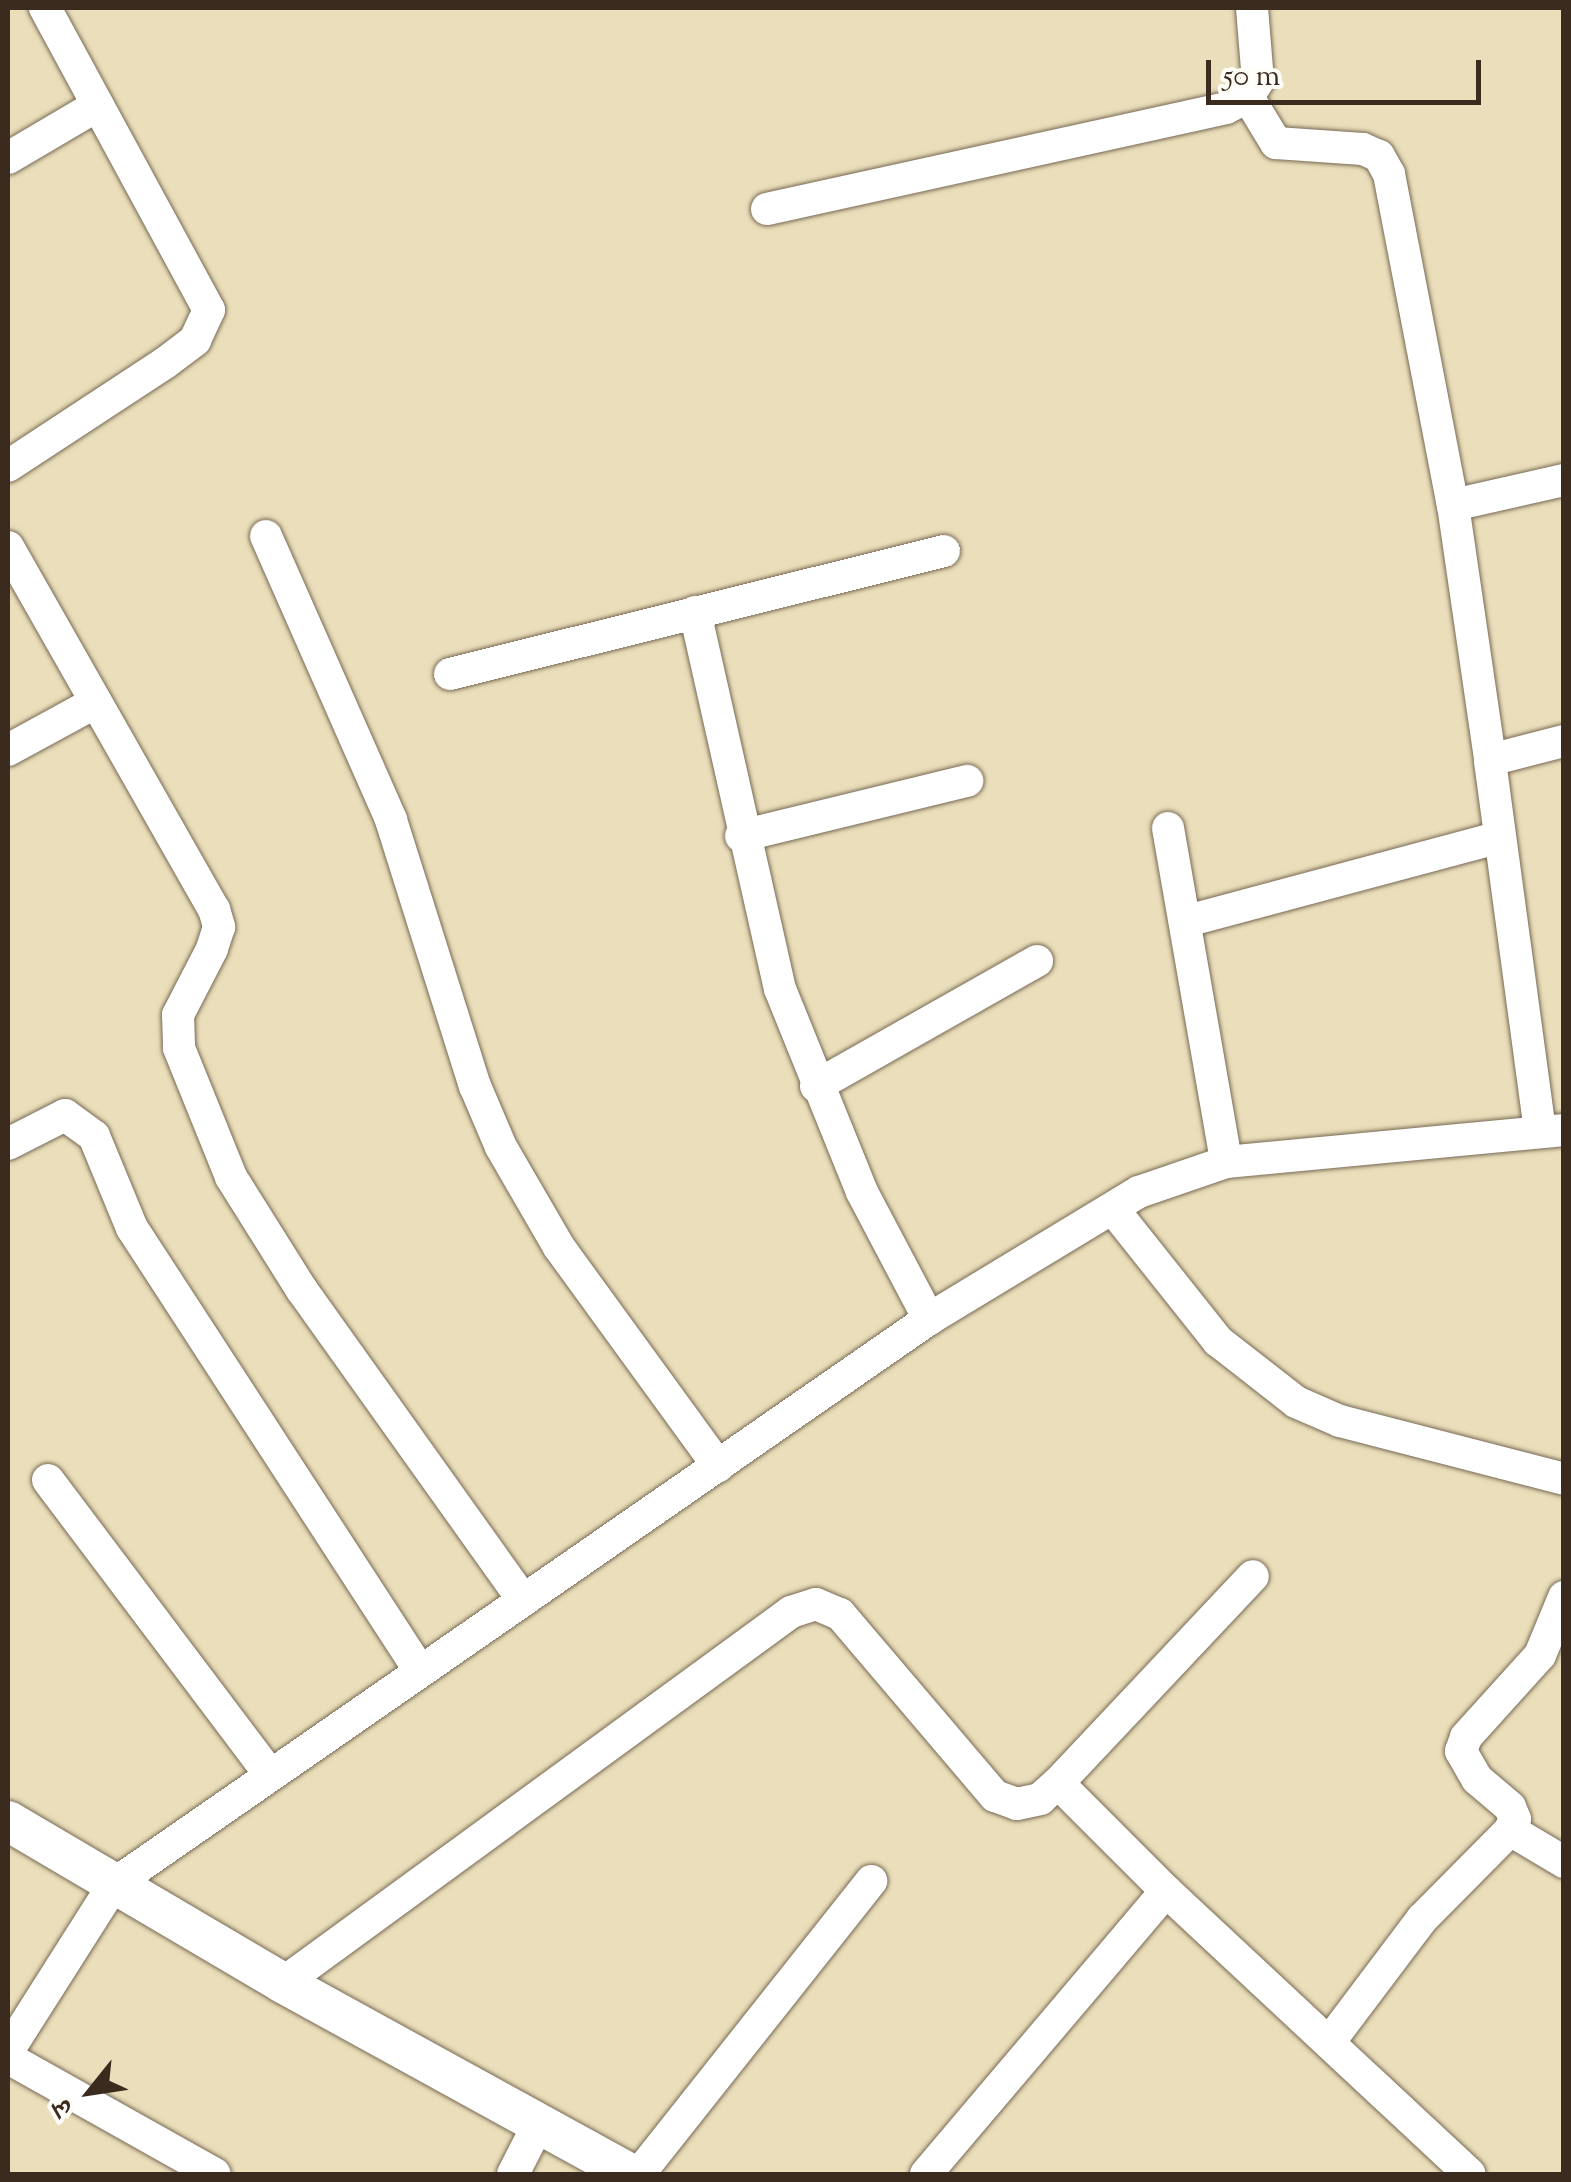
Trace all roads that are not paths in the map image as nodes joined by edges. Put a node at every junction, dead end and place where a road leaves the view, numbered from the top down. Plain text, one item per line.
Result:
1 (45, 8) edge
2 (1252, 8) edge
3 (1248, 97) junction
4 (98, 106) junction
5 (8, 158) edge
6 (767, 209) dead end
7 (8, 466) edge
8 (1564, 480) edge
9 (1453, 506) junction
10 (266, 536) dead end
11 (8, 547) edge
12 (944, 551) dead end
13 (695, 612) junction
14 (450, 674) dead end
15 (96, 702) junction
16 (1564, 741) edge
17 (8, 750) edge
18 (1490, 760) junction
19 (967, 781) dead end
20 (1168, 828) dead end
21 (741, 836) junction
22 (1498, 838) junction
23 (1187, 920) junction
24 (1037, 961) dead end
25 (816, 1086) junction
26 (1551, 1131) edge
27 (8, 1144) edge
28 (1226, 1162) junction
29 (1113, 1209) junction
30 (929, 1320) junction
31 (718, 1466) junction
32 (48, 1480) dead end
33 (1564, 1480) edge
34 (1253, 1576) dead end
35 (1564, 1597) edge
36 (522, 1600) junction
37 (420, 1671) junction
38 (269, 1773) junction
39 (1058, 1783) junction
40 (8, 1821) edge
41 (1510, 1830) junction
42 (1564, 1862) edge
43 (871, 1882) dead end
44 (114, 1884) junction
45 (1166, 1891) junction
46 (283, 1983) junction
47 (1330, 2041) junction
48 (8, 2055) edge
49 (539, 2124) junction
50 (214, 2174) edge
51 (512, 2174) edge
52 (635, 2174) edge
53 (926, 2174) edge
54 (1470, 2174) edge

1 - 4 street
2 - 3 street
3 - 6 street
3 - 9 street
4 - 5 street
4 - 7 street
8 - 9 street
9 - 18 street
10 - 31 street
11 - 15 street
12 - 13 street
13 - 14 street
13 - 21 street
15 - 17 street
15 - 36 street
16 - 18 street
18 - 22 street
19 - 21 street
20 - 23 street
21 - 25 street
22 - 23 street
22 - 26 street
23 - 28 street
24 - 25 street
25 - 30 street
26 - 28 street
27 - 37 street
28 - 29 street
29 - 30 street
29 - 33 street
30 - 31 street
31 - 36 street
32 - 38 street
34 - 39 street
35 - 41 street
36 - 37 street
37 - 38 street
38 - 44 street
39 - 45 street
39 - 46 street
40 - 44 street
41 - 42 street
41 - 47 street
43 - 52 street
44 - 46 street
44 - 48 street
45 - 47 street
45 - 53 street
46 - 49 street
47 - 54 street
48 - 50 street
49 - 51 street
49 - 52 street

